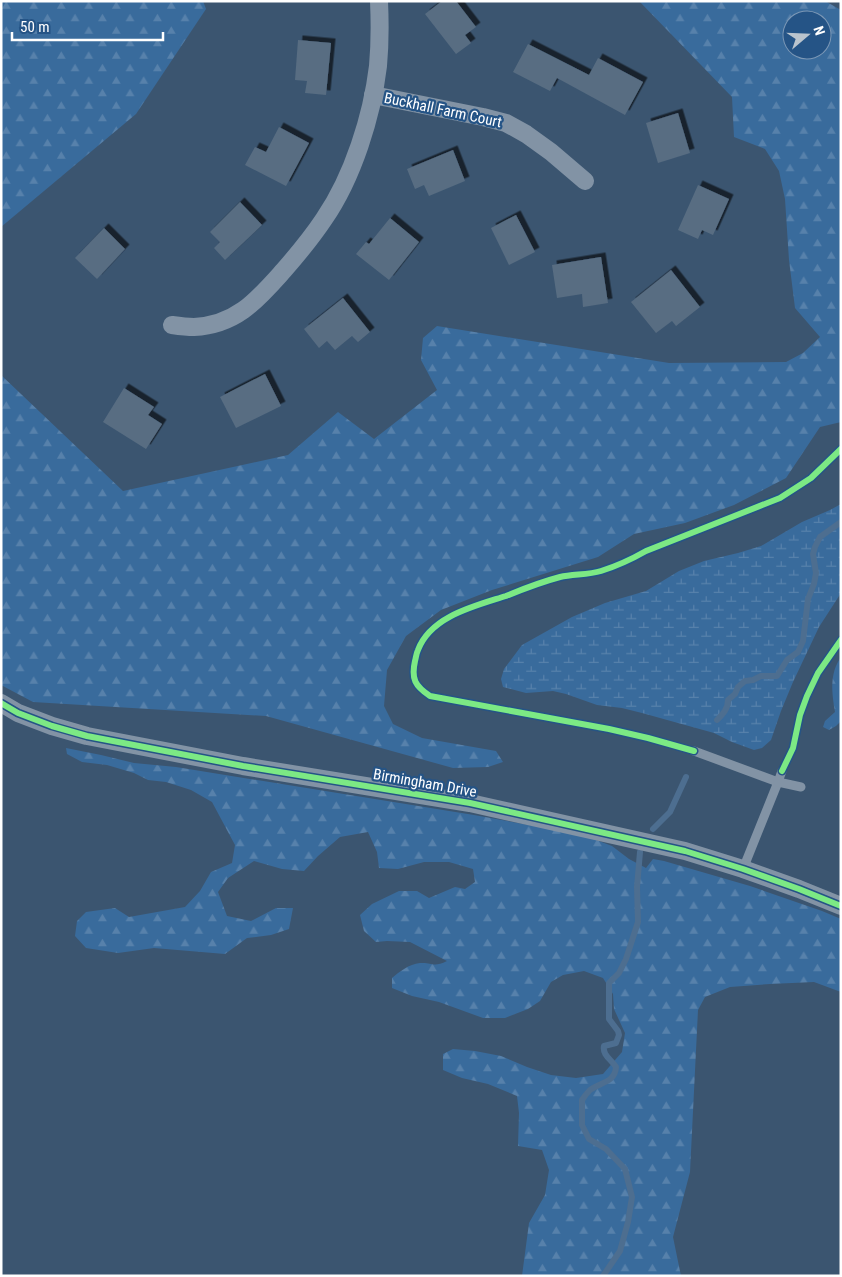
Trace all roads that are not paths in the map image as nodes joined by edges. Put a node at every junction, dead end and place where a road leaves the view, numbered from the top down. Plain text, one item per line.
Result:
1 (379, 1) edge
2 (373, 95) junction
3 (585, 181) dead end
4 (172, 325) dead end
5 (1, 703) edge
6 (694, 751) dead end
7 (782, 772) dead end
8 (778, 782) junction
9 (801, 787) dead end
10 (743, 869) junction
11 (841, 906) edge

1 - 2 street
2 - 3 street, Buckhall Farm Court
2 - 4 street
5 - 10 street, Birmingham Drive
6 - 8 lane
7 - 8 lane
8 - 9 lane
8 - 10 lane
10 - 11 street, Birmingham Drive

